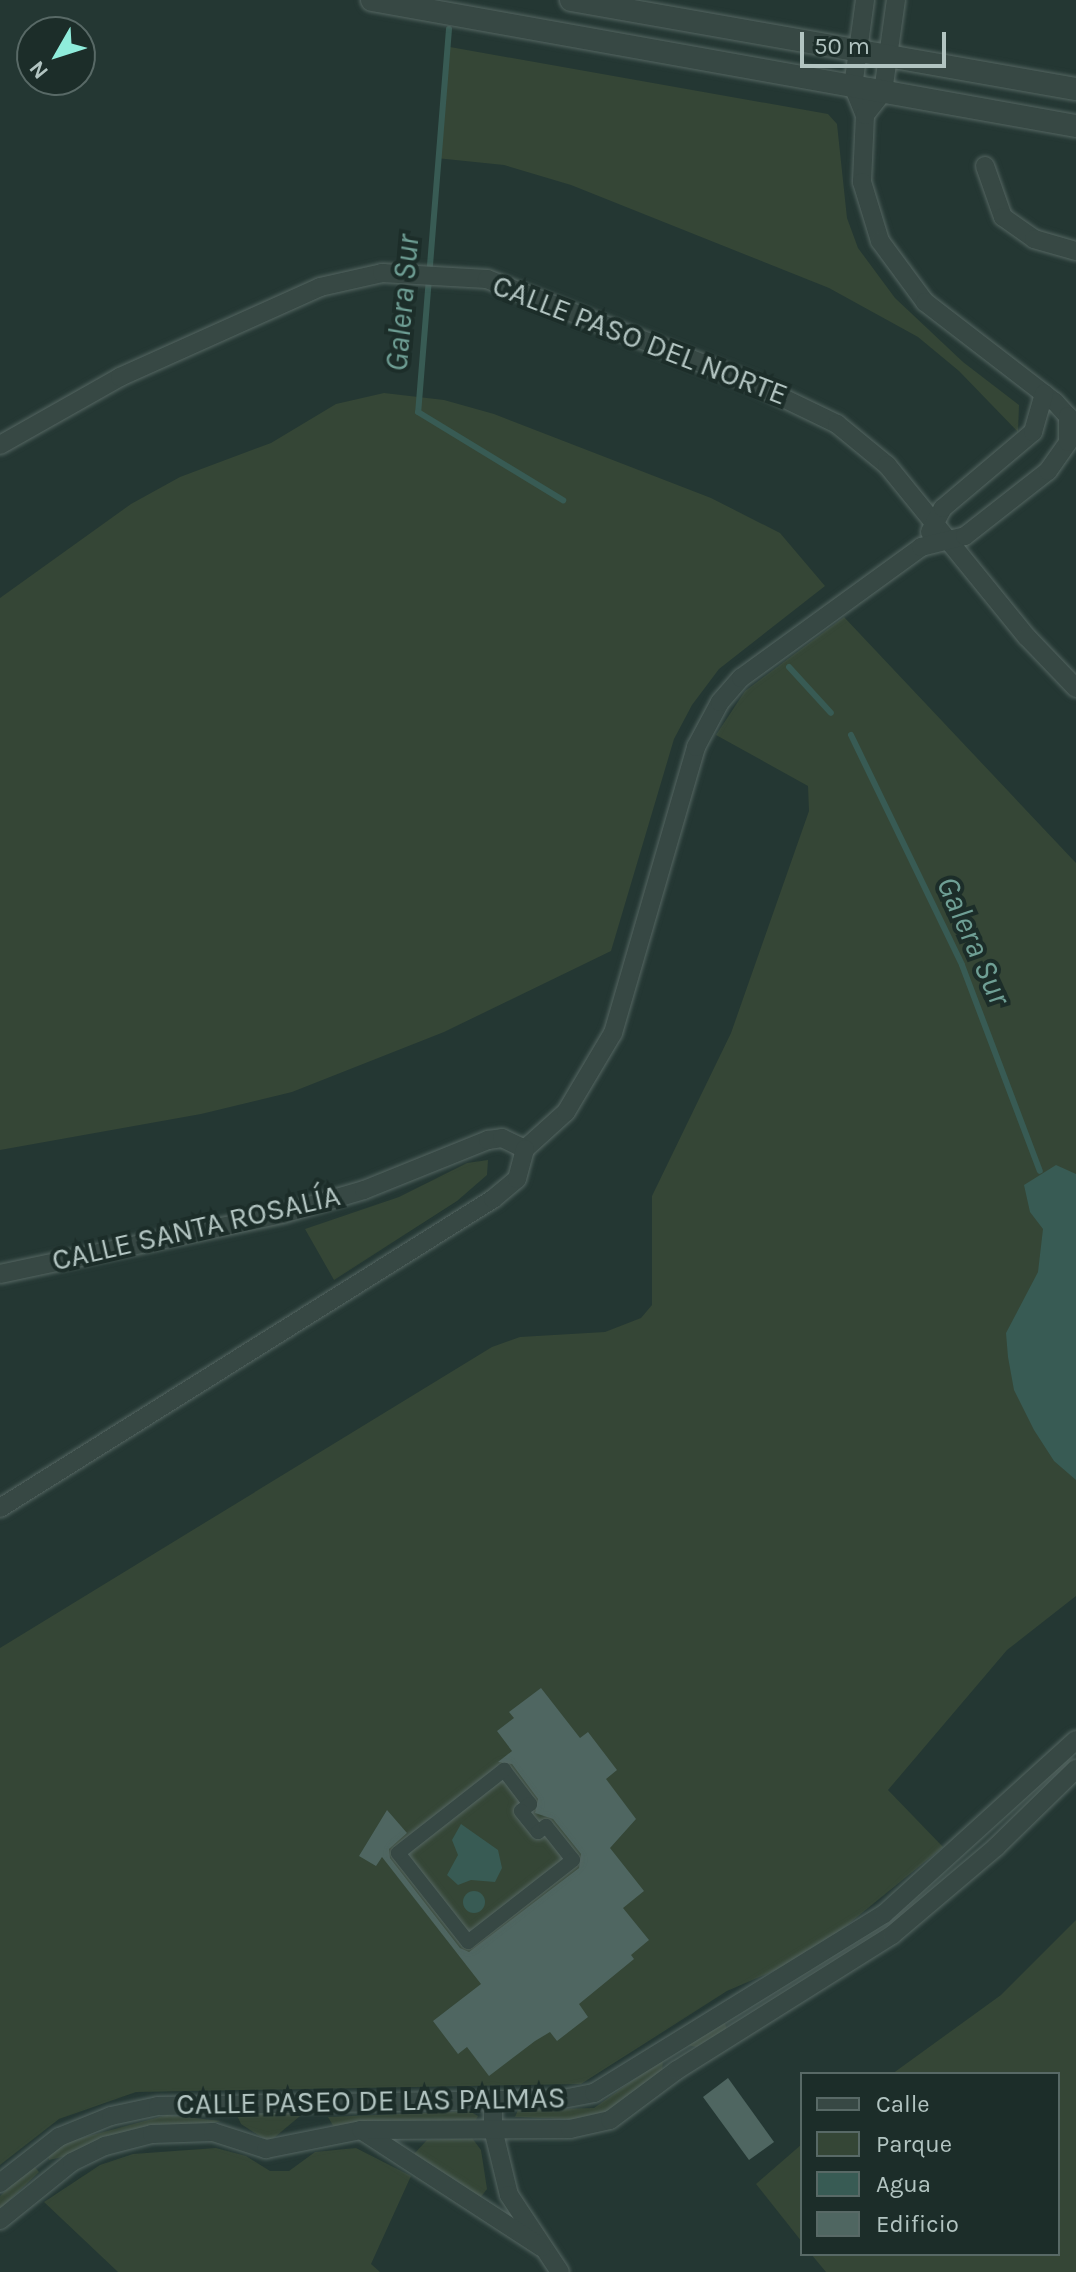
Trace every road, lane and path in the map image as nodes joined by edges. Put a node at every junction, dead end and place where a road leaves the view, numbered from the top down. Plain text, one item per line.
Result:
1 (372, 0) edge
2 (571, 0) edge
3 (865, 0) edge
4 (896, 0) edge
5 (858, 50) junction
6 (889, 55) junction
7 (853, 86) junction
8 (1076, 89) edge
9 (883, 92) junction
10 (865, 115) junction
11 (1076, 126) edge
12 (985, 166) dead end
13 (1076, 251) edge
14 (1044, 394) junction
15 (1073, 418) edge
16 (0, 445) edge
17 (934, 524) junction
18 (946, 539) junction
19 (921, 547) junction
20 (1076, 688) edge
21 (525, 1149) junction
22 (0, 1274) edge
23 (0, 1508) edge
24 (1076, 1740) edge
25 (1076, 1769) edge
26 (398, 1853) joint
27 (493, 2098) junction
28 (493, 2129) junction
29 (361, 2130) junction
30 (0, 2183) edge
31 (0, 2220) edge
32 (541, 2247) junction
33 (560, 2272) edge

1 - 7 street
2 - 5 street
3 - 5 street
4 - 6 street
5 - 6 street
5 - 7 street
6 - 8 street
6 - 9 street
7 - 9 street
7 - 10 street
9 - 10 street
9 - 11 street
10 - 14 street
12 - 13 street
14 - 15 street
14 - 17 street
15 - 18 street
16 - 17 street, CALLE PASO DEL NORTE
17 - 18 street, CALLE PASO DEL NORTE
17 - 19 street
18 - 19 street
18 - 20 street, CALLE PASO DEL NORTE
19 - 21 street
21 - 22 street, CALLE SANTA ROSALÍA
21 - 23 street
24 - 27 street, CALLE PASEO DE LAS PALMAS
25 - 28 street, CALLE PASEO DE LAS PALMAS
26 - 26 street
27 - 28 street
27 - 30 street, CALLE PASEO DE LAS PALMAS
28 - 29 street, CALLE PASEO DE LAS PALMAS
28 - 32 street
29 - 31 street, CALLE PASEO DE LAS PALMAS
29 - 32 street
32 - 33 street

